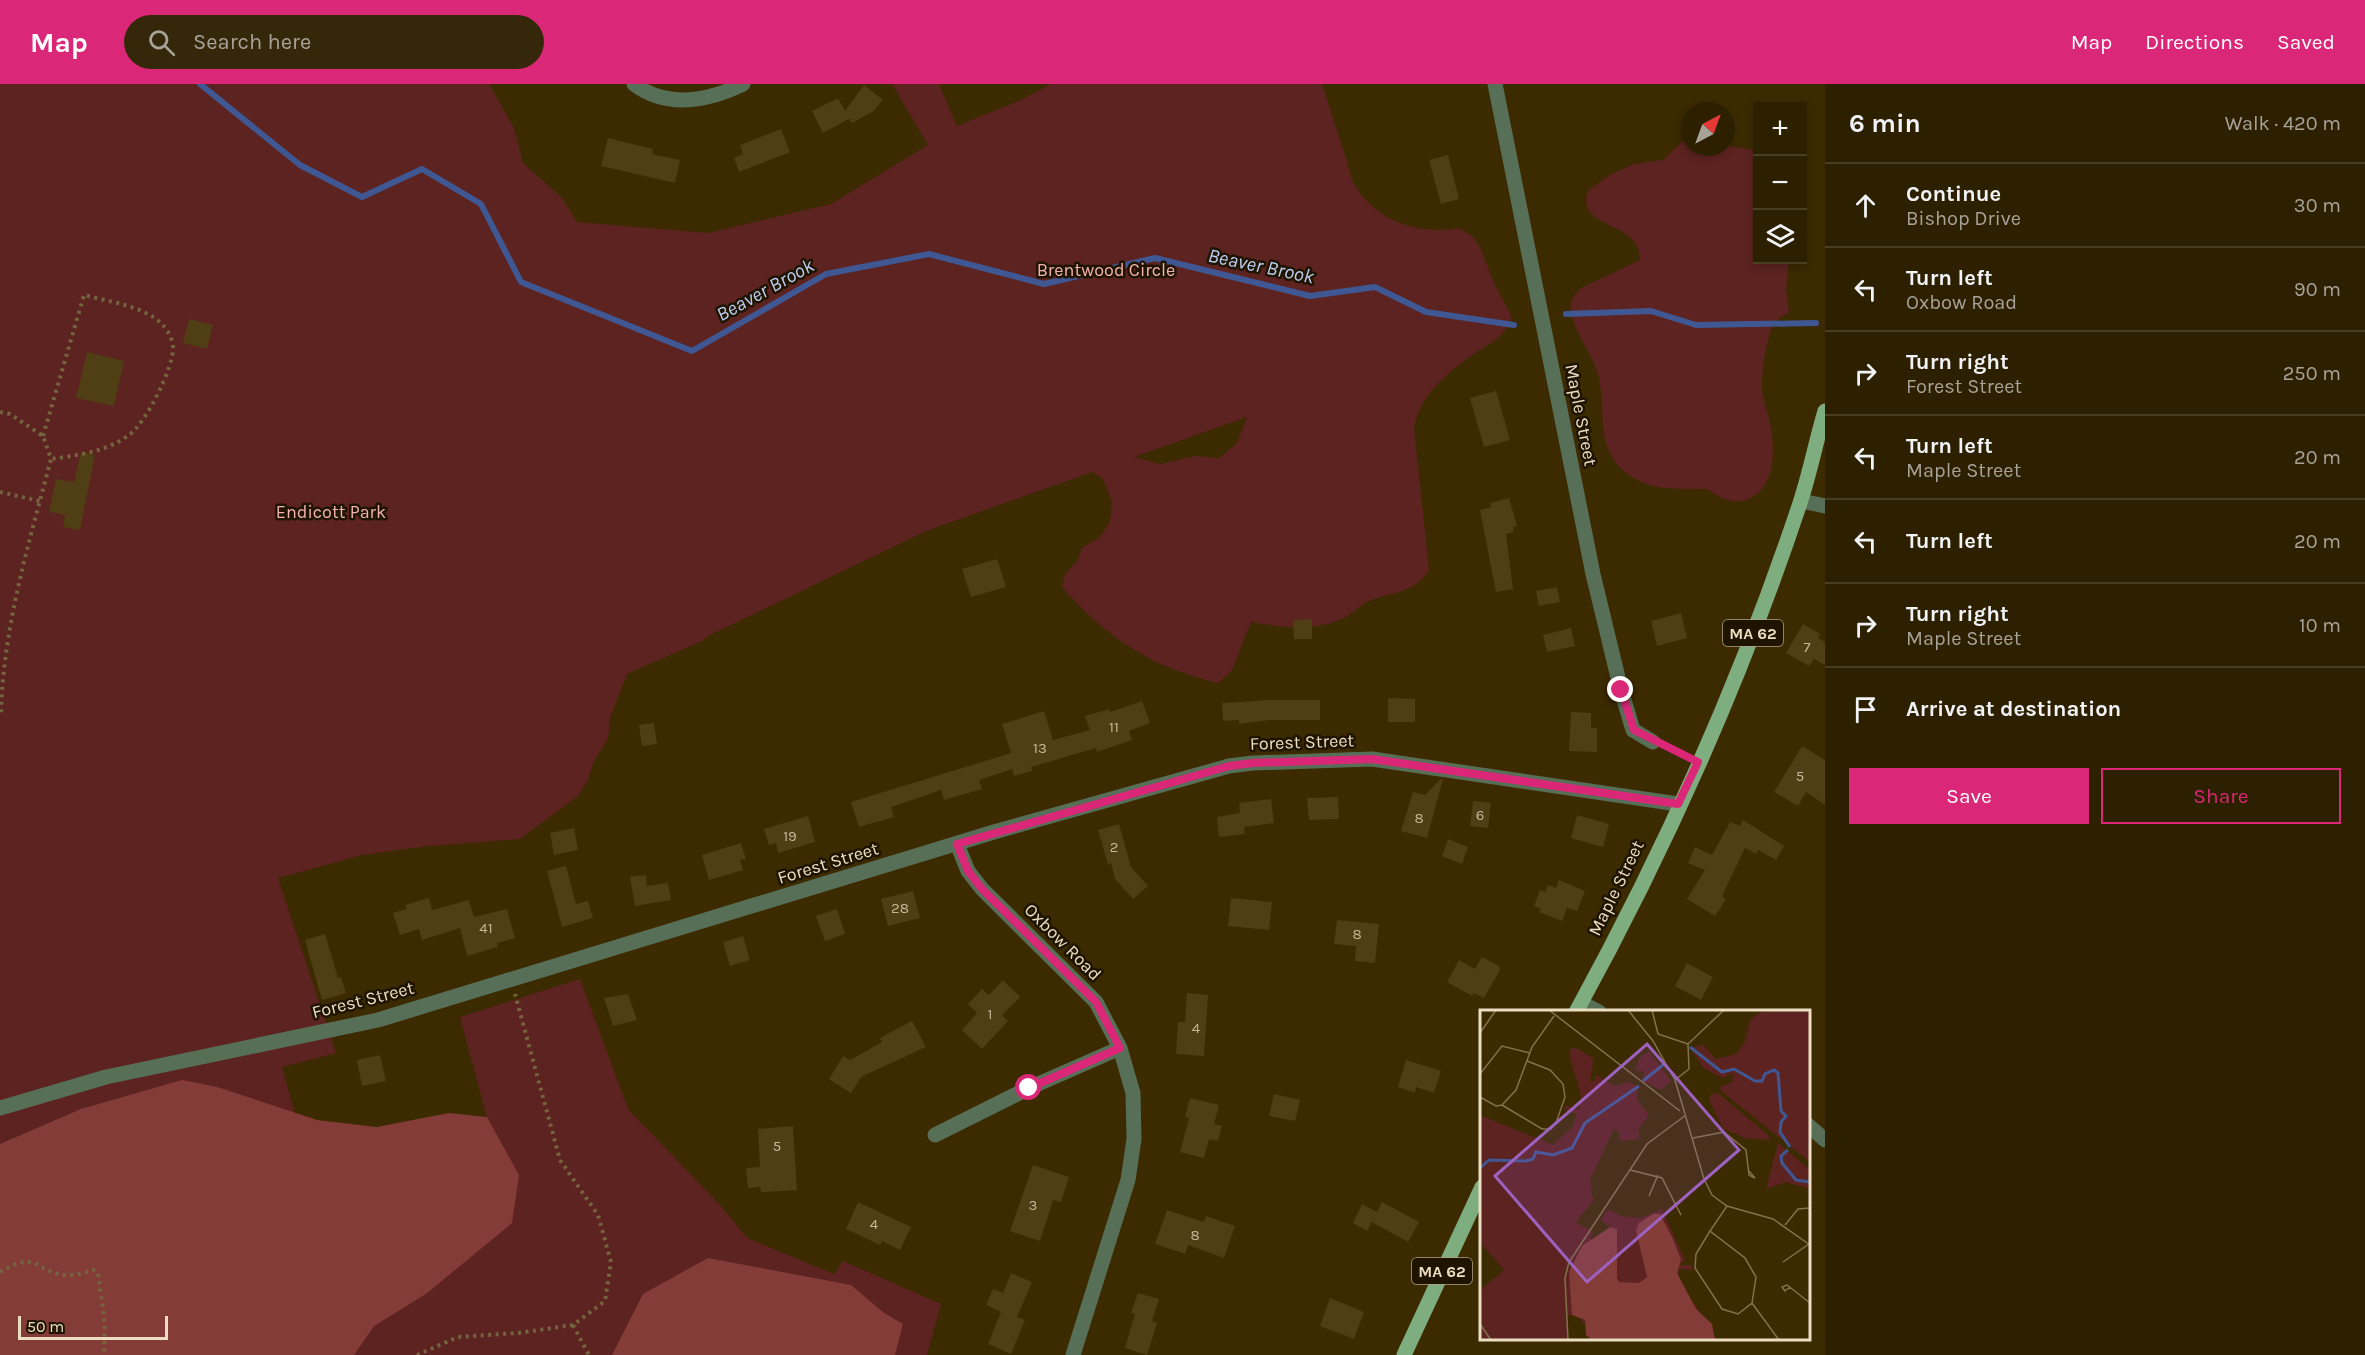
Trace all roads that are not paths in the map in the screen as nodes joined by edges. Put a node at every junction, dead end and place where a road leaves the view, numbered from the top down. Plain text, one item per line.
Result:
1 (634, 84) edge
2 (743, 84) edge
3 (1495, 84) edge
4 (1825, 411) edge
5 (1801, 501) junction
6 (1825, 506) edge
7 (1653, 742) road end
8 (1678, 804) junction
9 (957, 844) junction
10 (1579, 1007) edge
11 (1594, 1010) edge
12 (1120, 1048) junction
13 (0, 1108) edge
14 (1810, 1126) edge
15 (935, 1135) dead end
16 (1825, 1140) edge
17 (1480, 1191) edge
18 (1073, 1355) edge
19 (1404, 1355) edge

1 - 2 street
3 - 7 street, Maple Street
4 - 5 main road, Maple Street / MA 62
5 - 6 street
5 - 8 main road, Maple Street / MA 62
8 - 9 street, Forest Street
8 - 10 main road, Maple Street / MA 62
9 - 12 street, Oxbow Road
9 - 13 street, Forest Street
10 - 11 street
12 - 15 street
12 - 18 street, Oxbow Road
14 - 16 street
17 - 19 main road, MA 62

